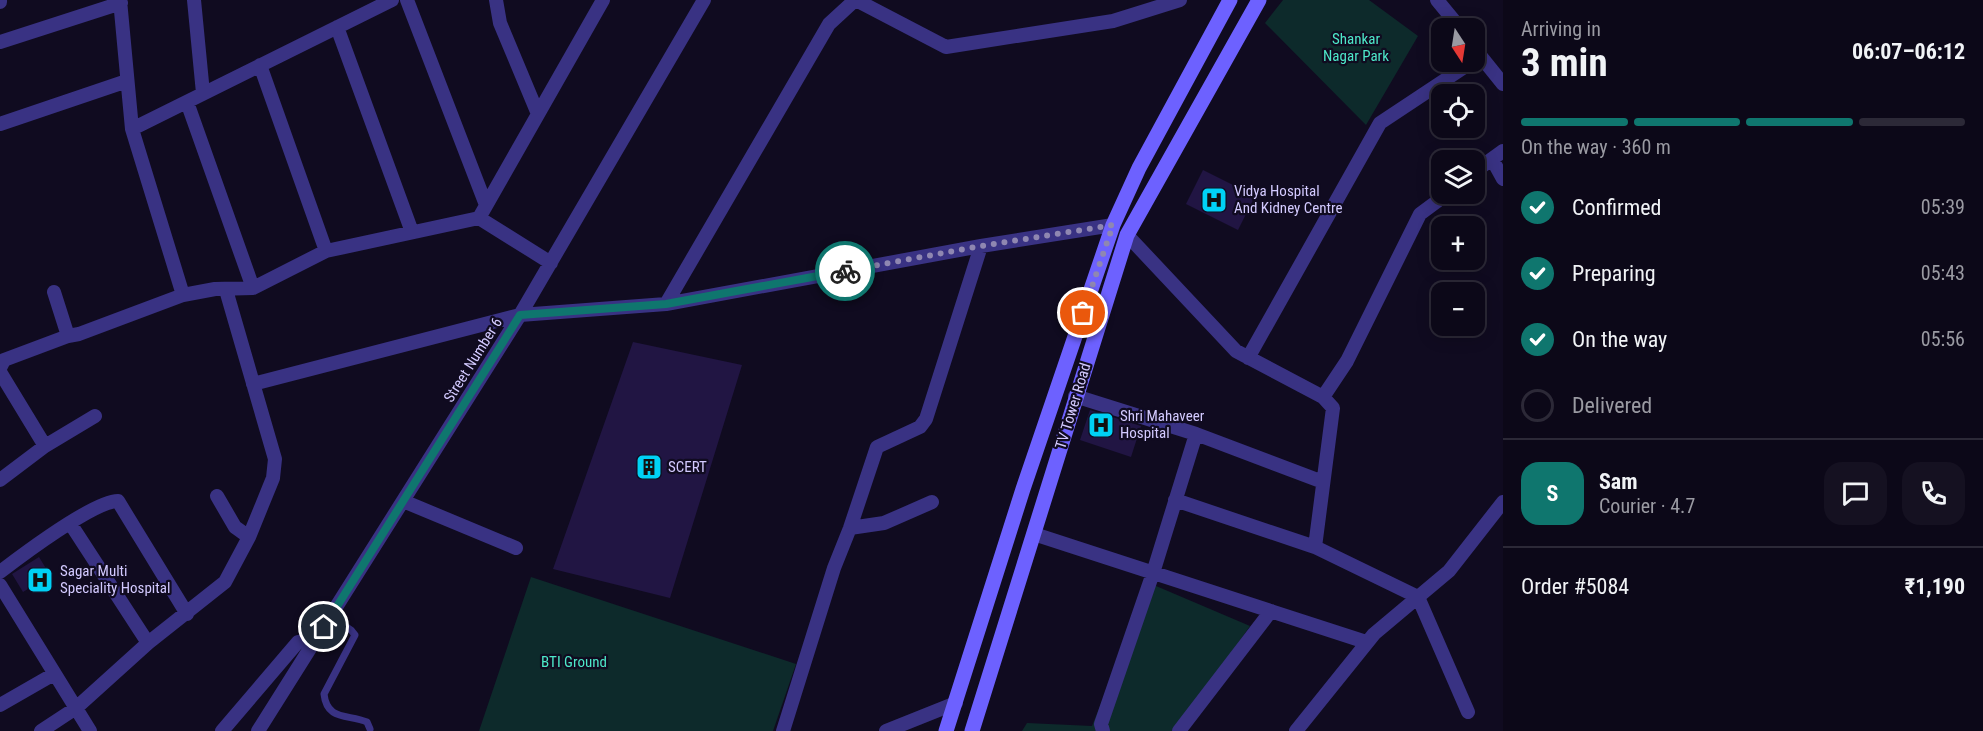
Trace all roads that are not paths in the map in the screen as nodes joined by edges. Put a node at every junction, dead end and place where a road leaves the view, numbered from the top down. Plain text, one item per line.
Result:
1 (194, 0) edge
2 (392, 0) edge
3 (407, 0) edge
4 (496, 0) edge
5 (603, 0) edge
6 (704, 0) edge
7 (856, 0) edge
8 (1180, 0) edge
9 (1230, 0) edge
10 (1259, 0) edge
11 (1437, 0) edge
12 (121, 1) edge
13 (1452, 18) edge
14 (337, 27) junction
15 (0, 42) edge
16 (260, 65) junction
17 (1485, 65) edge
18 (1453, 72) edge
19 (128, 81) junction
20 (1503, 84) edge
21 (203, 93) junction
22 (187, 102) junction
23 (538, 114) junction
24 (0, 124) edge
25 (132, 129) junction
26 (1498, 155) edge
27 (1485, 164) edge
28 (1503, 179) edge
29 (1433, 204) edge
30 (486, 205) junction
31 (479, 218) junction
32 (1113, 225) junction
33 (412, 232) junction
34 (1127, 235) junction
35 (981, 246) junction
36 (326, 251) junction
37 (551, 263) junction
38 (253, 288) junction
39 (226, 290) junction
40 (54, 292) dead end
41 (183, 295) junction
42 (666, 304) junction
43 (520, 315) junction
44 (68, 336) junction
45 (1248, 358) junction
46 (0, 370) edge
47 (253, 384) junction
48 (1076, 396) junction
49 (1323, 397) junction
50 (95, 416) dead end
51 (1196, 434) junction
52 (45, 446) junction
53 (0, 480) edge
54 (1323, 482) junction
55 (217, 496) dead end
56 (1175, 500) junction
57 (403, 501) junction
58 (933, 502) dead end
59 (1500, 512) edge
60 (70, 523) junction
61 (850, 528) junction
62 (1034, 534) junction
63 (249, 537) junction
64 (1315, 547) junction
65 (516, 548) dead end
66 (0, 572) edge
67 (1153, 573) junction
68 (0, 585) edge
69 (1418, 597) junction
70 (1271, 611) junction
71 (187, 614) junction
72 (331, 616) junction
73 (317, 638) junction
74 (1366, 642) junction
75 (148, 643) junction
76 (54, 674) junction
77 (956, 704) junction
78 (0, 705) edge
79 (76, 708) junction
80 (1468, 712) dead end
81 (370, 730) edge
82 (41, 731) edge
83 (90, 731) edge
84 (222, 731) edge
85 (258, 731) edge
86 (783, 731) edge
87 (886, 731) edge
88 (946, 731) edge
89 (972, 731) edge
90 (1103, 731) edge
91 (1179, 731) edge
92 (1296, 731) edge

1 - 21 street
2 - 14 street
3 - 30 street
4 - 23 street
5 - 23 street
6 - 37 street, Street Number 6
7 - 8 street
7 - 42 street
9 - 32 main road, TV Tower Road
10 - 34 main road, TV Tower Road
11 - 13 street
12 - 15 street
12 - 19 street
14 - 16 street
14 - 33 street
16 - 21 street
16 - 36 street
17 - 20 street
18 - 45 street
19 - 24 street
19 - 25 street
21 - 22 street
22 - 25 street
22 - 38 street
23 - 30 street
25 - 41 street
26 - 27 street
26 - 28 street
29 - 49 street
30 - 31 street
31 - 33 street
31 - 37 street
32 - 35 street
32 - 77 main road, TV Tower Road
33 - 36 street
34 - 45 street
34 - 48 main road, TV Tower Road
35 - 42 street
35 - 61 street
36 - 38 street
37 - 43 street, Street Number 6
38 - 39 street
39 - 41 street
39 - 47 street
40 - 44 street
41 - 44 street
42 - 43 street
43 - 47 street
43 - 57 street, Street Number 6
44 - 46 street
45 - 49 street
46 - 52 street
47 - 63 street
48 - 51 street
48 - 62 main road, TV Tower Road
49 - 54 street
50 - 52 street
51 - 54 street
51 - 56 street
52 - 53 street
54 - 64 street
55 - 63 street
56 - 64 street
56 - 67 street
57 - 65 street
57 - 72 street, Street Number 6
58 - 61 street
59 - 69 street
60 - 66 street
60 - 71 street
60 - 75 street
61 - 86 street
62 - 67 street
62 - 89 main road, TV Tower Road
63 - 71 street
64 - 69 street
67 - 70 street
67 - 90 street
68 - 76 street
69 - 74 street
69 - 80 street
70 - 74 street
70 - 91 street
71 - 75 street
72 - 73 street, Street Number 6
72 - 81 lane
73 - 84 street
73 - 85 street, Street Number 6
74 - 92 street
75 - 79 street
76 - 78 street
76 - 79 street
77 - 87 street
77 - 88 main road, TV Tower Road
79 - 82 street
79 - 83 street

